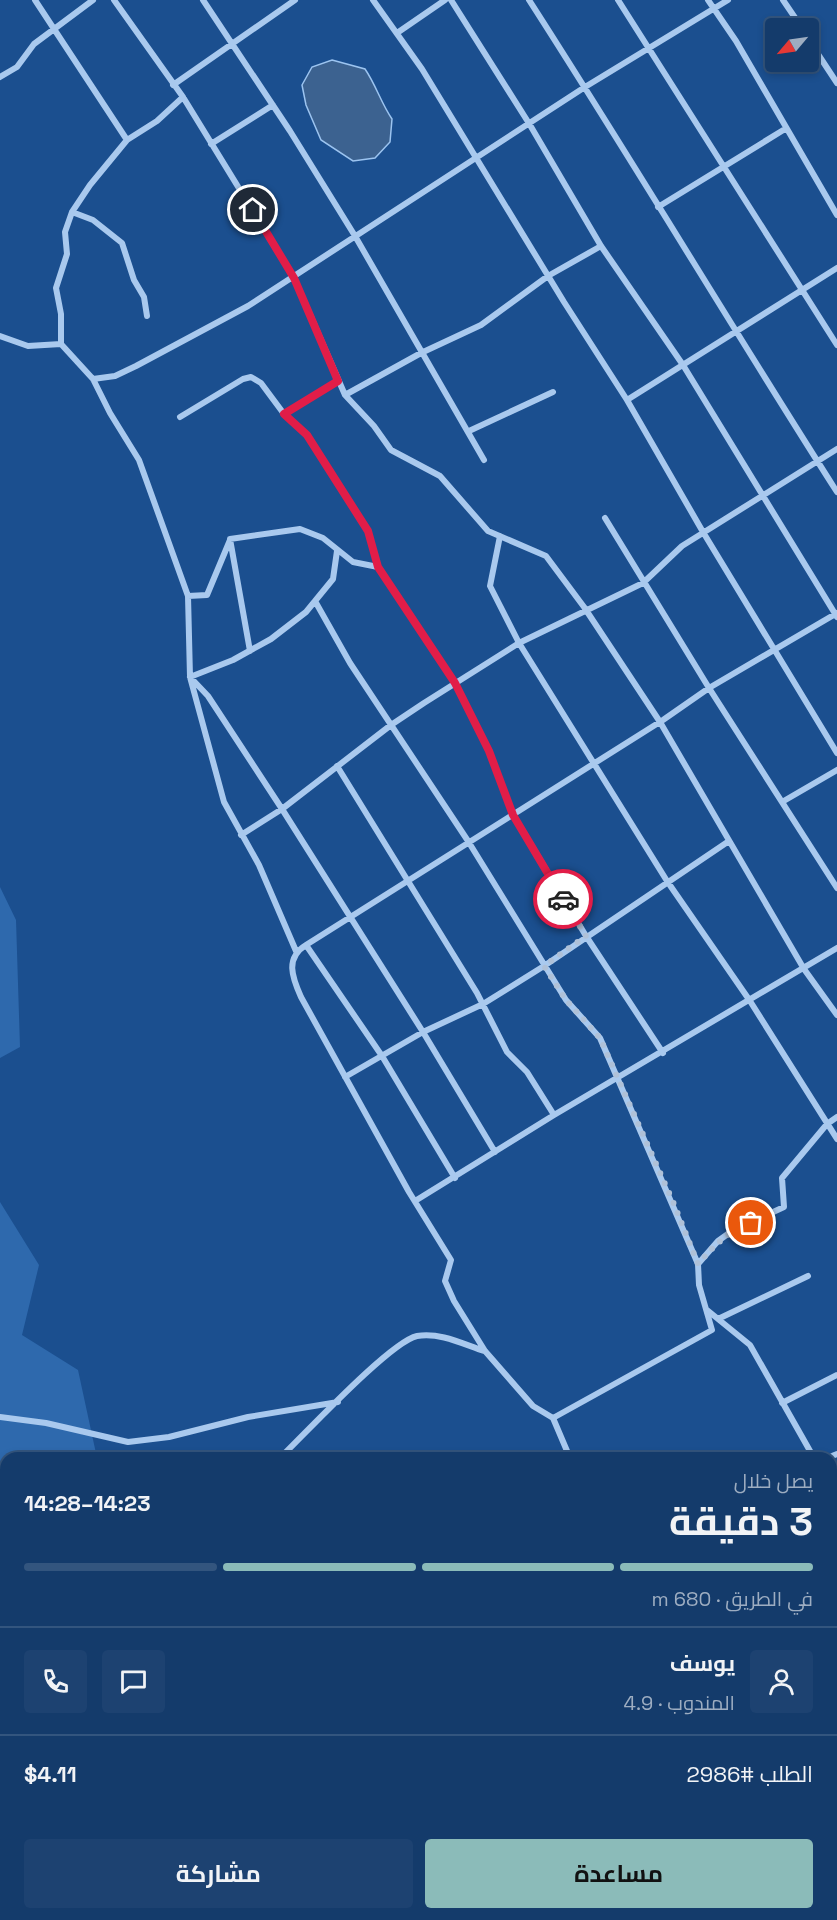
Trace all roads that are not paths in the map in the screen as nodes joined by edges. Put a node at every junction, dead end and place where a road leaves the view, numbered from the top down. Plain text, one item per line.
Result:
1 (34, 0) edge
2 (93, 0) edge
3 (114, 0) edge
4 (203, 0) edge
5 (294, 0) edge
6 (373, 0) edge
7 (445, 0) edge
8 (451, 0) edge
9 (529, 0) edge
10 (618, 0) edge
11 (708, 0) edge
12 (728, 0) edge
13 (783, 0) edge
14 (714, 9) junction
15 (795, 18) edge
16 (55, 27) junction
17 (397, 33) junction
18 (233, 45) junction
19 (650, 49) junction
20 (819, 55) edge
21 (0, 77) edge
22 (837, 82) edge
23 (173, 85) junction
24 (585, 87) junction
25 (183, 97) junction
26 (273, 105) junction
27 (530, 125) junction
28 (785, 129) junction
29 (127, 140) junction
30 (211, 144) junction
31 (477, 158) junction
32 (722, 165) junction
33 (658, 207) junction
34 (72, 212) junction
35 (837, 215) edge
36 (356, 236) junction
37 (601, 246) junction
38 (837, 268) edge
39 (548, 276) junction
40 (294, 278) junction
41 (802, 288) junction
42 (147, 316) dead end
43 (738, 332) junction
44 (0, 336) edge
45 (61, 344) junction
46 (837, 345) edge
47 (421, 352) junction
48 (682, 365) junction
49 (93, 379) junction
50 (338, 381) junction
51 (553, 392) dead end
52 (345, 395) junction
53 (627, 400) junction
54 (284, 414) junction
55 (180, 417) dead end
56 (469, 431) junction
57 (837, 449) edge
58 (484, 460) dead end
59 (817, 462) junction
60 (837, 492) edge
61 (763, 494) junction
62 (605, 518) dead end
63 (703, 532) junction
64 (500, 536) junction
65 (230, 539) junction
66 (337, 551) junction
67 (378, 567) junction
68 (643, 583) junction
69 (188, 596) junction
70 (315, 601) junction
71 (588, 612) junction
72 (836, 615) edge
73 (519, 644) junction
74 (773, 649) junction
75 (250, 651) junction
76 (190, 677) junction
77 (455, 683) junction
78 (709, 688) junction
79 (660, 722) junction
80 (391, 724) junction
81 (837, 753) edge
82 (595, 762) junction
83 (336, 766) junction
84 (837, 770) edge
85 (782, 802) junction
86 (282, 809) junction
87 (513, 815) junction
88 (241, 835) junction
89 (468, 841) junction
90 (729, 841) junction
91 (407, 880) junction
92 (667, 881) junction
93 (837, 888) edge
94 (349, 918) junction
95 (586, 936) junction
96 (306, 945) junction
97 (837, 948) edge
98 (296, 951) junction
99 (544, 966) junction
100 (804, 969) junction
101 (750, 1001) junction
102 (483, 1004) junction
103 (837, 1015) edge
104 (423, 1032) junction
105 (663, 1053) junction
106 (382, 1056) junction
107 (345, 1077) junction
108 (619, 1077) junction
109 (554, 1115) junction
110 (837, 1117) edge
111 (827, 1124) junction
112 (837, 1139) edge
113 (495, 1152) junction
114 (454, 1178) junction
115 (415, 1201) junction
116 (698, 1264) junction
117 (808, 1276) dead end
118 (707, 1310) junction
119 (718, 1319) junction
120 (485, 1351) junction
121 (837, 1375) edge
122 (338, 1402) junction
123 (782, 1402) junction
124 (0, 1418) edge
125 (553, 1418) junction
126 (286, 1452) edge
127 (567, 1452) edge
128 (811, 1452) edge

1 - 16 street
2 - 16 street
3 - 23 street
4 - 18 street
5 - 18 street
6 - 17 street
7 - 17 street
8 - 27 street
9 - 24 street
10 - 19 street
11 - 14 street
12 - 14 street
13 - 15 street
14 - 19 street
14 - 28 street
16 - 21 street
16 - 29 street
17 - 31 street
18 - 23 street
18 - 26 street
19 - 24 street
19 - 32 street
20 - 22 street
23 - 25 street
24 - 27 street
24 - 33 street
25 - 29 street
25 - 30 street
26 - 30 street
26 - 36 street
27 - 31 street
27 - 37 street
28 - 32 street
28 - 35 street
29 - 34 street
30 - 40 street
31 - 36 street
31 - 39 street
32 - 33 street
32 - 41 street
33 - 43 street
34 - 42 street
34 - 45 street
36 - 40 street
36 - 47 street
37 - 39 street
37 - 48 street
38 - 41 street
39 - 47 street
39 - 53 street
40 - 49 street
40 - 50 street
41 - 43 street
41 - 46 street
43 - 48 street
43 - 59 street
44 - 45 street
45 - 49 street
47 - 52 street
47 - 56 street
48 - 53 street
48 - 61 street
49 - 69 street
50 - 52 street
50 - 54 street
51 - 56 street
52 - 64 street
53 - 63 street
54 - 55 street
54 - 67 street
56 - 58 street
57 - 59 street
59 - 60 street
59 - 61 street
61 - 63 street
61 - 72 street
62 - 68 street
63 - 68 street
63 - 74 street
64 - 71 street
64 - 73 street
65 - 66 street
65 - 69 street
65 - 75 street
66 - 67 street
66 - 70 street
67 - 77 street
68 - 71 street
68 - 78 street
69 - 76 street
70 - 75 street
70 - 80 street
71 - 73 street
71 - 79 street
72 - 74 street
73 - 77 street
73 - 82 street
74 - 78 street
74 - 81 street
75 - 76 street
76 - 86 street
76 - 88 street
77 - 80 street
77 - 87 street
78 - 79 street
78 - 85 street
79 - 82 street
79 - 90 street
80 - 83 street
80 - 89 street
82 - 87 street
82 - 92 street
83 - 86 street
83 - 91 street
84 - 85 street
85 - 93 street
86 - 88 street
86 - 94 street
87 - 89 street
87 - 95 street
88 - 98 street
89 - 91 street
89 - 99 street
90 - 92 street
90 - 100 street
91 - 94 street
91 - 102 street
92 - 95 street
92 - 101 street
94 - 96 street
94 - 104 street
95 - 99 street
95 - 105 street
96 - 98 street
96 - 106 street
97 - 100 street
98 - 107 street
99 - 102 street
99 - 108 street
100 - 101 street
100 - 103 street
101 - 105 street
101 - 111 street
102 - 104 street
102 - 109 street
104 - 106 street
104 - 113 street
105 - 108 street
106 - 107 street
106 - 114 street
107 - 115 street
108 - 109 street
108 - 116 street
109 - 113 street
110 - 111 street
111 - 112 street
111 - 116 street
113 - 114 street
114 - 115 street
115 - 120 street
116 - 118 street
117 - 119 street
118 - 119 street
118 - 125 street
119 - 123 street
120 - 122 street
120 - 125 street
121 - 123 street
122 - 124 street
122 - 126 street
123 - 128 street
125 - 127 street

